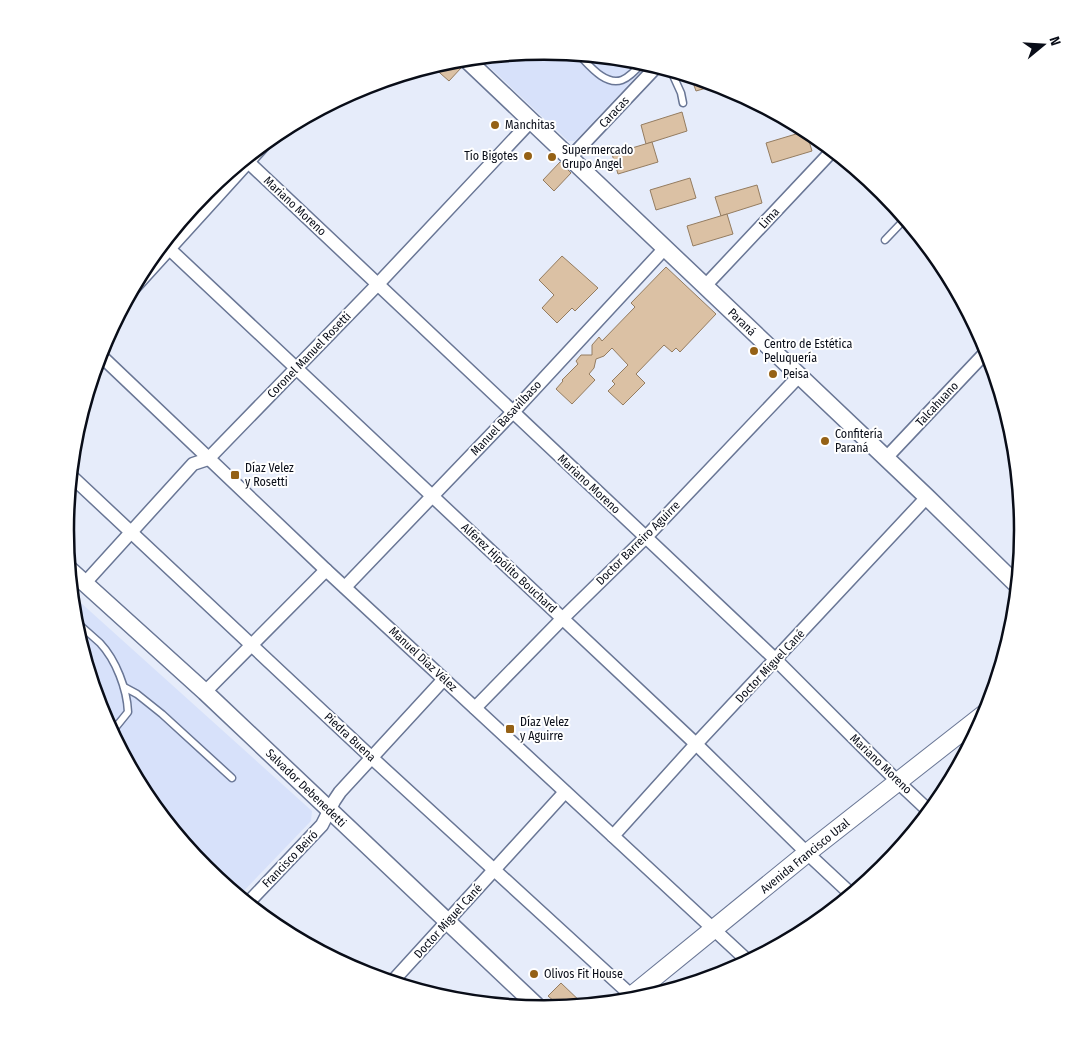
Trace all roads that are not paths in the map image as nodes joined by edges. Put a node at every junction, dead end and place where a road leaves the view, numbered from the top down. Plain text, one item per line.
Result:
1 (586, 62) edge
2 (473, 66) edge
3 (637, 69) edge
4 (651, 72) edge
5 (675, 79) edge
6 (683, 103) dead end
7 (531, 121) junction
8 (828, 155) edge
9 (570, 158) junction
10 (250, 163) edge
11 (212, 197) edge
12 (187, 223) edge
13 (901, 223) edge
14 (885, 240) dead end
15 (168, 248) edge
16 (665, 248) junction
17 (378, 284) junction
18 (705, 286) junction
19 (982, 357) edge
20 (105, 360) edge
21 (296, 368) junction
22 (799, 376) junction
23 (513, 412) junction
24 (208, 458) junction
25 (886, 458) junction
26 (77, 481) edge
27 (432, 496) junction
28 (927, 497) junction
29 (131, 532) junction
30 (646, 537) junction
31 (326, 570) junction
32 (77, 577) edge
33 (1011, 579) edge
34 (84, 584) junction
35 (345, 587) junction
36 (563, 618) junction
37 (85, 629) edge
38 (252, 645) junction
39 (776, 660) junction
40 (444, 679) junction
41 (124, 687) junction
42 (205, 692) junction
43 (475, 708) junction
44 (974, 722) edge
45 (116, 727) edge
46 (696, 744) junction
47 (372, 758) junction
48 (232, 778) dead end
49 (898, 782) junction
50 (565, 792) junction
51 (924, 807) edge
52 (329, 810) junction
53 (612, 836) junction
54 (808, 853) junction
55 (494, 870) junction
56 (847, 890) edge
57 (252, 899) edge
58 (448, 921) junction
59 (714, 930) junction
60 (743, 956) edge
61 (396, 977) edge
62 (637, 992) edge
63 (623, 994) edge
64 (532, 1001) edge

1 - 3 lane
2 - 7 street, Paraná
4 - 9 street, Caracas
5 - 6 lane
7 - 9 street, Paraná
7 - 17 street, Coronel Manuel Rosetti
8 - 18 street, Lima
9 - 16 street, Paraná
10 - 17 street, Mariano Moreno
11 - 12 street
13 - 14 lane
15 - 21 street, Alférez Hipólito Bouchard
16 - 18 street, Paraná
16 - 23 street, Manuel Basavilbaso
17 - 21 street, Coronel Manuel Rosetti
17 - 23 street, Mariano Moreno
18 - 22 street, Paraná
19 - 25 street, Talcahuano
20 - 24 street, Manuel Díaz Vélez
21 - 24 street, Coronel Manuel Rosetti
21 - 27 street, Alférez Hipólito Bouchard
22 - 25 street, Paraná
22 - 30 street, Doctor Barreiro Aguirre
23 - 27 street, Manuel Basavilbaso
23 - 30 street, Mariano Moreno
24 - 29 street, Coronel Manuel Rosetti
24 - 31 street, Manuel Díaz Vélez
25 - 28 street, Paraná
26 - 29 street, Piedra Buena
27 - 35 street, Manuel Basavilbaso
27 - 36 street, Alférez Hipólito Bouchard
28 - 33 street, Paraná
28 - 39 street, Doctor Miguel Cané
29 - 34 street, Coronel Manuel Rosetti
29 - 38 street, Piedra Buena
30 - 36 street, Doctor Barreiro Aguirre
30 - 39 street, Mariano Moreno
31 - 35 street, Manuel Díaz Vélez
31 - 38 street
32 - 34 street, Salvador Debenedetti
34 - 42 street, Salvador Debenedetti
35 - 40 street, Manuel Díaz Vélez
36 - 43 street, Doctor Barreiro Aguirre
36 - 46 street, Alférez Hipólito Bouchard
37 - 41 lane
38 - 42 street
38 - 47 street, Piedra Buena
39 - 46 street, Doctor Miguel Cané
39 - 49 street, Mariano Moreno
40 - 43 street, Manuel Díaz Vélez
40 - 47 street
41 - 45 lane
41 - 48 lane
42 - 52 street, Salvador Debenedetti
43 - 50 street, Manuel Díaz Vélez
44 - 49 main road, Avenida Francisco Uzal
46 - 53 street, Doctor Miguel Cané
46 - 54 street, Alférez Hipólito Bouchard
47 - 52 street
47 - 55 street, Piedra Buena
49 - 51 street, Mariano Moreno
49 - 54 main road, Avenida Francisco Uzal
50 - 53 street, Manuel Díaz Vélez
50 - 55 street, Doctor Miguel Cané
52 - 57 street, Francisco Beiró
52 - 58 street, Salvador Debenedetti
53 - 59 street, Manuel Díaz Vélez
54 - 56 street, Alférez Hipólito Bouchard
54 - 59 main road, Avenida Francisco Uzal
55 - 58 street, Doctor Miguel Cané
55 - 63 street, Piedra Buena
58 - 61 street, Doctor Miguel Cané
58 - 64 street, Salvador Debenedetti
59 - 60 street, Manuel Díaz Vélez
59 - 62 main road, Avenida Francisco Uzal

